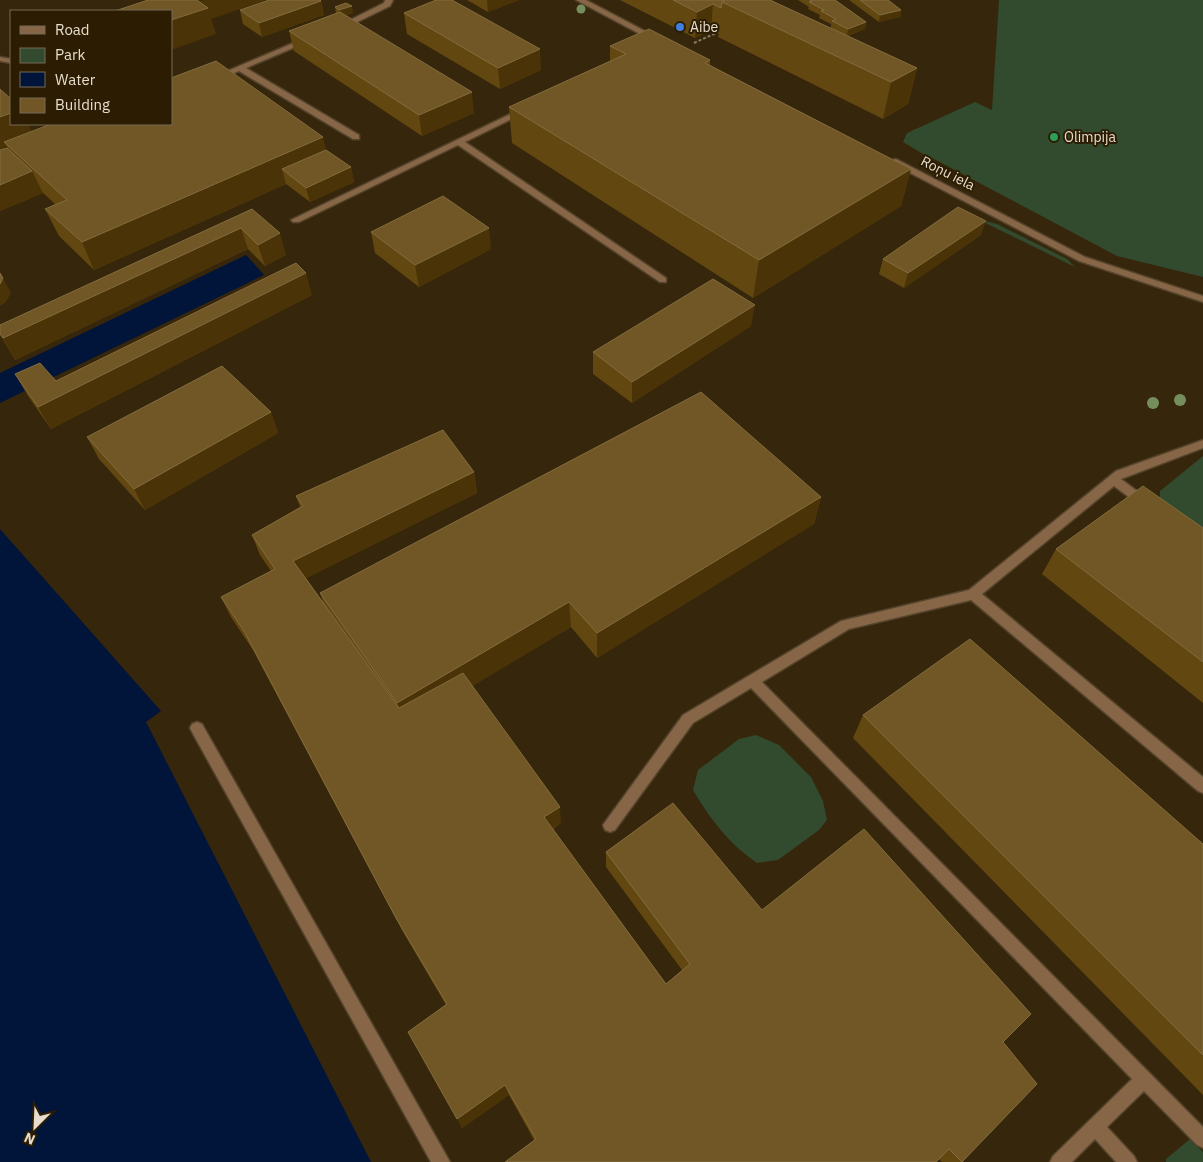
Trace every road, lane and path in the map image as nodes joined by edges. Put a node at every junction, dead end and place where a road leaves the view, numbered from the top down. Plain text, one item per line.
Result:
1 (388, 0) edge
2 (580, 0) edge
3 (330, 31) edge
4 (716, 33) edge
5 (312, 38) edge
6 (694, 43) edge
7 (662, 45) edge
8 (240, 68) junction
9 (206, 82) edge
10 (536, 103) edge
11 (356, 137) dead end
12 (458, 141) junction
13 (888, 158) edge
14 (296, 220) dead end
15 (663, 280) dead end
16 (1203, 299) edge
17 (1203, 444) edge
18 (1113, 479) junction
19 (1158, 512) edge
20 (973, 594) junction
21 (753, 681) junction
22 (197, 728) dead end
23 (1203, 786) edge
24 (610, 825) dead end
25 (1144, 1079) junction
26 (1095, 1127) junction
27 (1203, 1139) edge
28 (441, 1162) edge
29 (1059, 1162) edge
30 (1128, 1162) edge

1 - 3 street
2 - 7 street
4 - 6 path
5 - 8 street
8 - 9 street
8 - 11 street
10 - 12 street
12 - 14 street
12 - 15 street
13 - 16 street, Roņu iela
17 - 18 street
18 - 19 street
18 - 20 street
20 - 21 street
20 - 23 street
21 - 24 street
21 - 25 street
22 - 28 street
25 - 26 street
25 - 27 street
26 - 29 street
26 - 30 street

